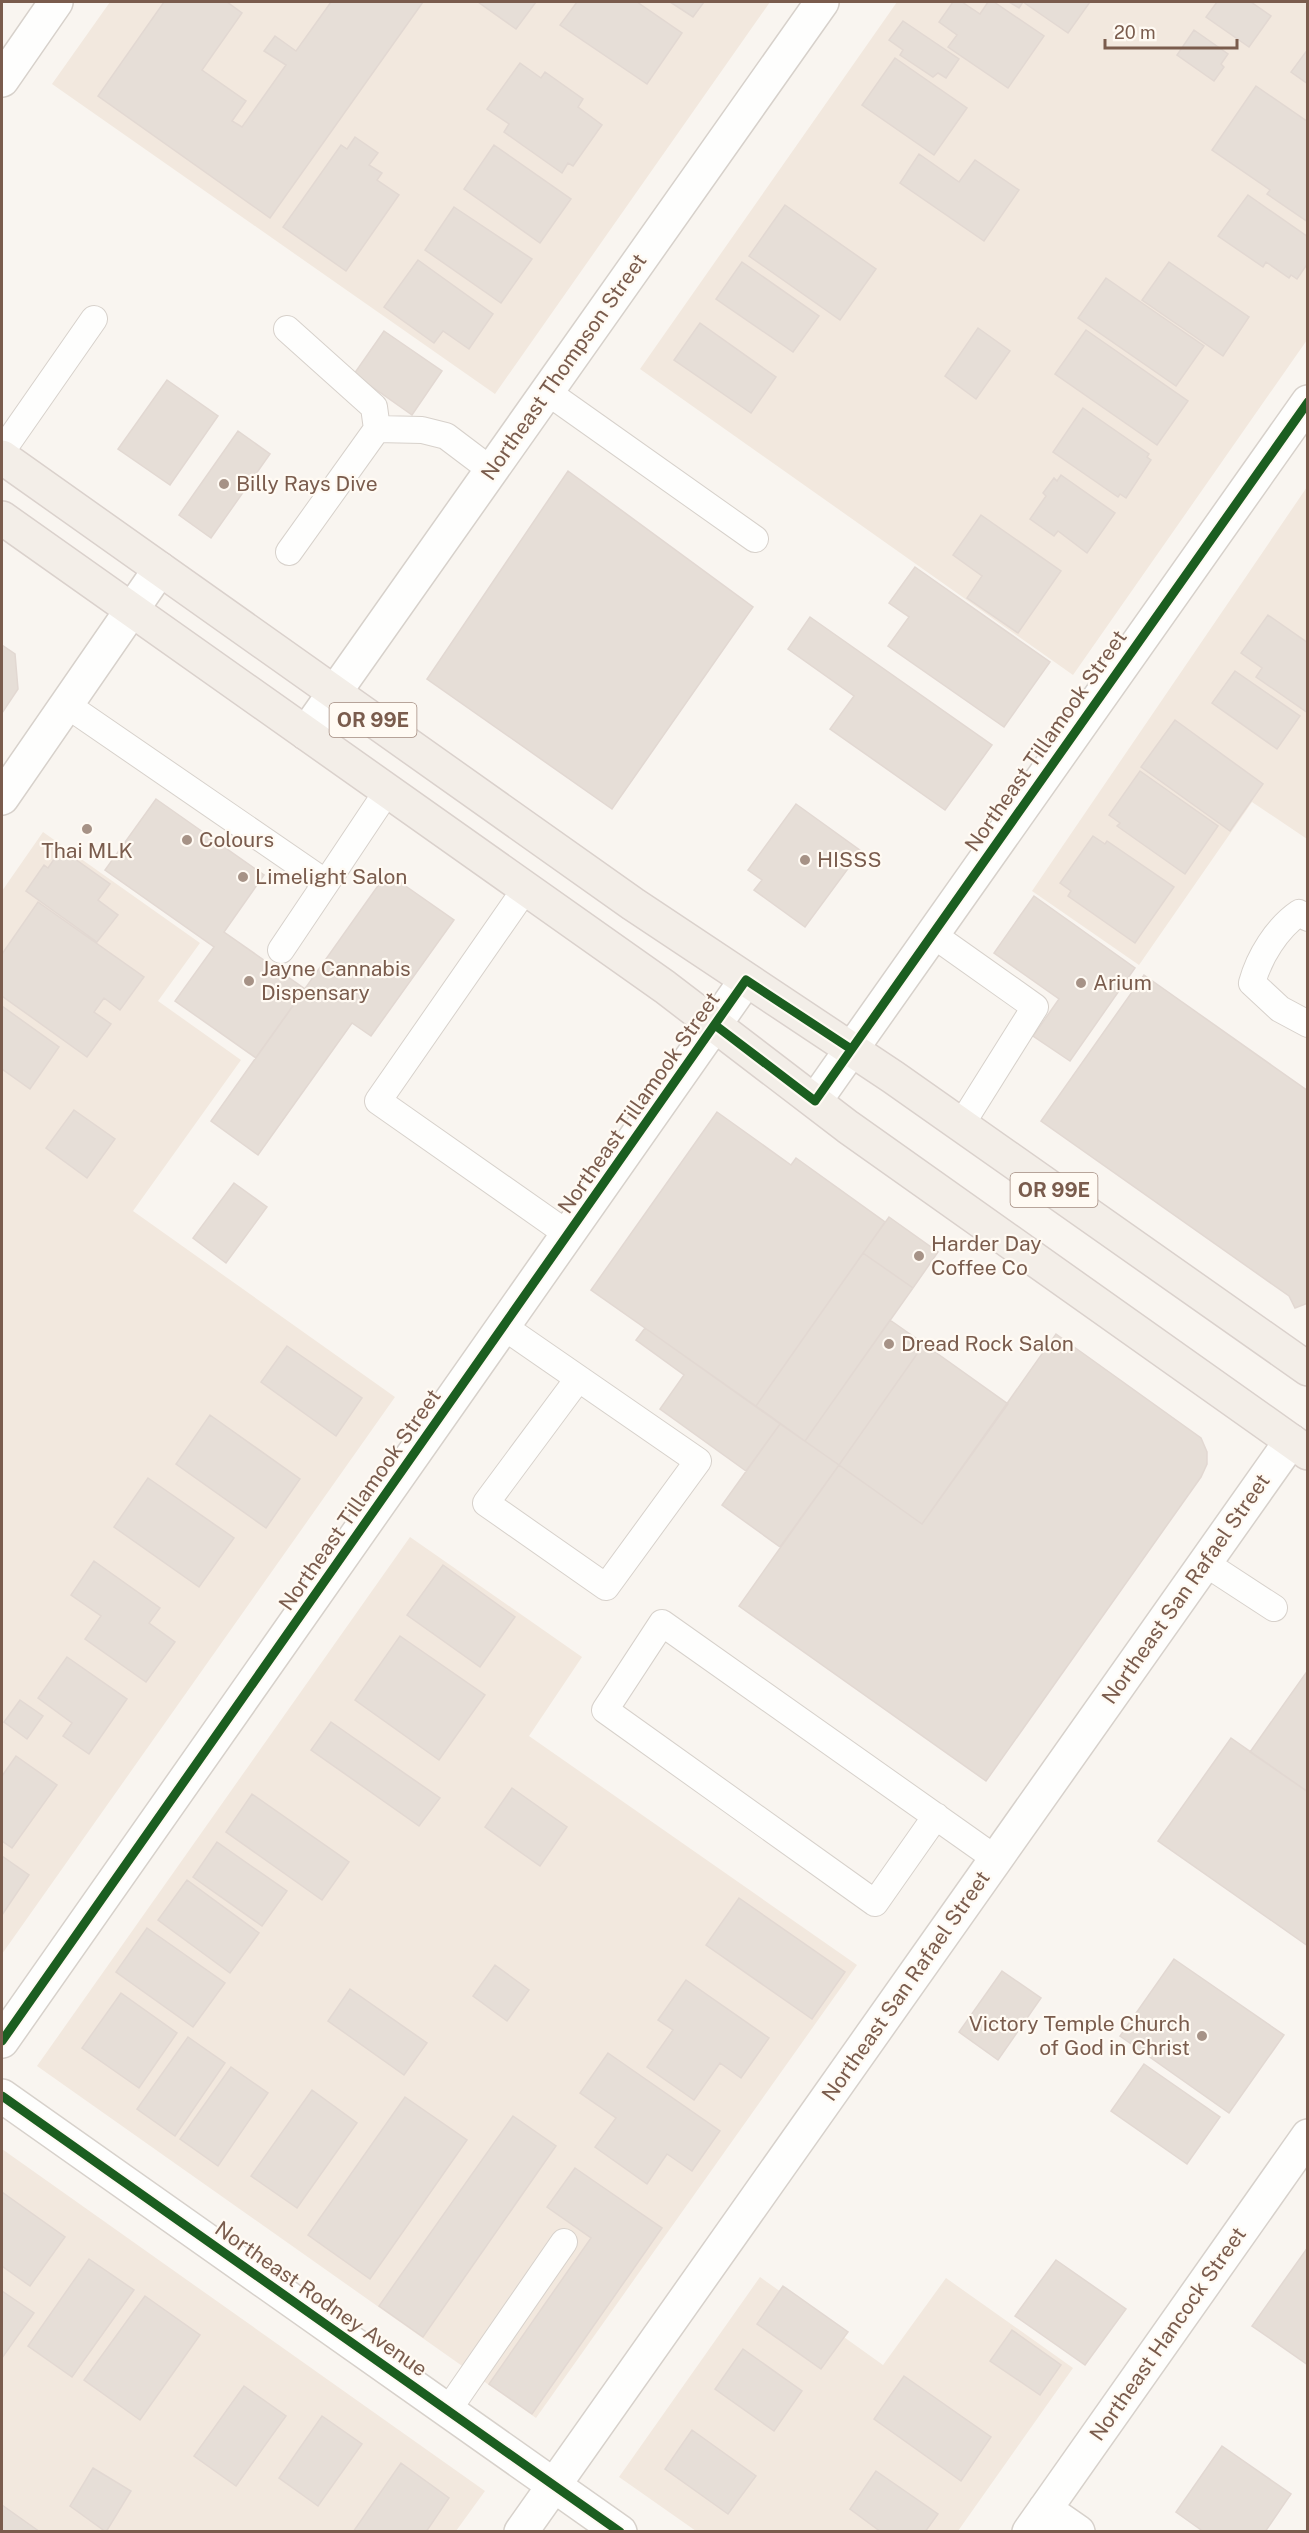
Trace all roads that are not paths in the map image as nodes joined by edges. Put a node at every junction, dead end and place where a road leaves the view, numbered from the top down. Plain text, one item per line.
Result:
1 (56, 2) edge
2 (822, 2) edge
3 (2, 80) edge
4 (94, 319) dead end
5 (287, 329) dead end
6 (546, 392) junction
7 (1308, 402) edge
8 (378, 429) junction
9 (2, 451) edge
10 (2, 457) edge
11 (491, 470) junction
12 (2, 518) edge
13 (755, 539) dead end
14 (289, 552) dead end
15 (160, 569) junction
16 (132, 610) junction
17 (334, 692) junction
18 (66, 705) junction
19 (306, 733) junction
20 (388, 790) junction
21 (2, 798) edge
22 (326, 883) junction
23 (526, 888) junction
24 (1308, 918) edge
25 (932, 934) junction
26 (281, 950) dead end
27 (746, 980) junction
28 (1308, 1024) edge
29 (715, 1025) junction
30 (851, 1049) junction
31 (815, 1101) junction
32 (961, 1125) junction
33 (569, 1235) junction
34 (504, 1327) junction
35 (1308, 1369) edge
36 (578, 1378) junction
37 (1299, 1447) edge
38 (1205, 1563) junction
39 (1274, 1608) dead end
40 (936, 1816) junction
41 (996, 1859) junction
42 (2, 2041) edge
43 (2, 2096) edge
44 (1308, 2136) edge
45 (564, 2242) dead end
46 (448, 2410) junction
47 (554, 2485) junction
48 (1037, 2520) edge
49 (521, 2532) edge
50 (620, 2532) edge
51 (1078, 2532) edge

1 - 3 street
2 - 6 street, Northeast Thompson Street
4 - 9 lane
5 - 8 lane
6 - 11 street, Northeast Thompson Street
6 - 13 lane
7 - 25 street, Northeast Tillamook Street
8 - 11 lane
8 - 14 lane
10 - 15 main road, OR 99E
11 - 17 street, Northeast Thompson Street
12 - 16 main road, OR 99E
15 - 16 street
15 - 17 main road, OR 99E
16 - 18 street
16 - 19 main road, OR 99E
17 - 19 street, Northeast Thompson Street
17 - 27 main road, OR 99E
18 - 21 street
18 - 22 lane
19 - 20 main road, OR 99E
20 - 22 lane
20 - 23 main road, OR 99E
22 - 26 lane
23 - 29 main road, OR 99E
23 - 33 lane
24 - 28 lane
25 - 30 street, Northeast Tillamook Street
25 - 32 lane
27 - 29 street, Northeast Tillamook Street
27 - 30 main road, OR 99E
29 - 31 main road, OR 99E
29 - 33 street, Northeast Tillamook Street
30 - 31 street, Northeast Tillamook Street
30 - 32 main road, OR 99E
31 - 37 main road, OR 99E
32 - 35 main road, OR 99E
33 - 34 street, Northeast Tillamook Street
34 - 36 lane
34 - 42 street, Northeast Tillamook Street
36 - 36 lane
37 - 38 street, Northeast San Rafael Street
38 - 39 lane
38 - 41 street, Northeast San Rafael Street
40 - 40 lane
40 - 41 lane
41 - 47 street, Northeast San Rafael Street
43 - 46 street, Northeast Rodney Avenue
44 - 48 street, Northeast Hancock Street
45 - 46 lane
46 - 47 street, Northeast Rodney Avenue
47 - 49 street, Northeast San Rafael Street
47 - 50 street, Northeast Rodney Avenue
48 - 51 street

